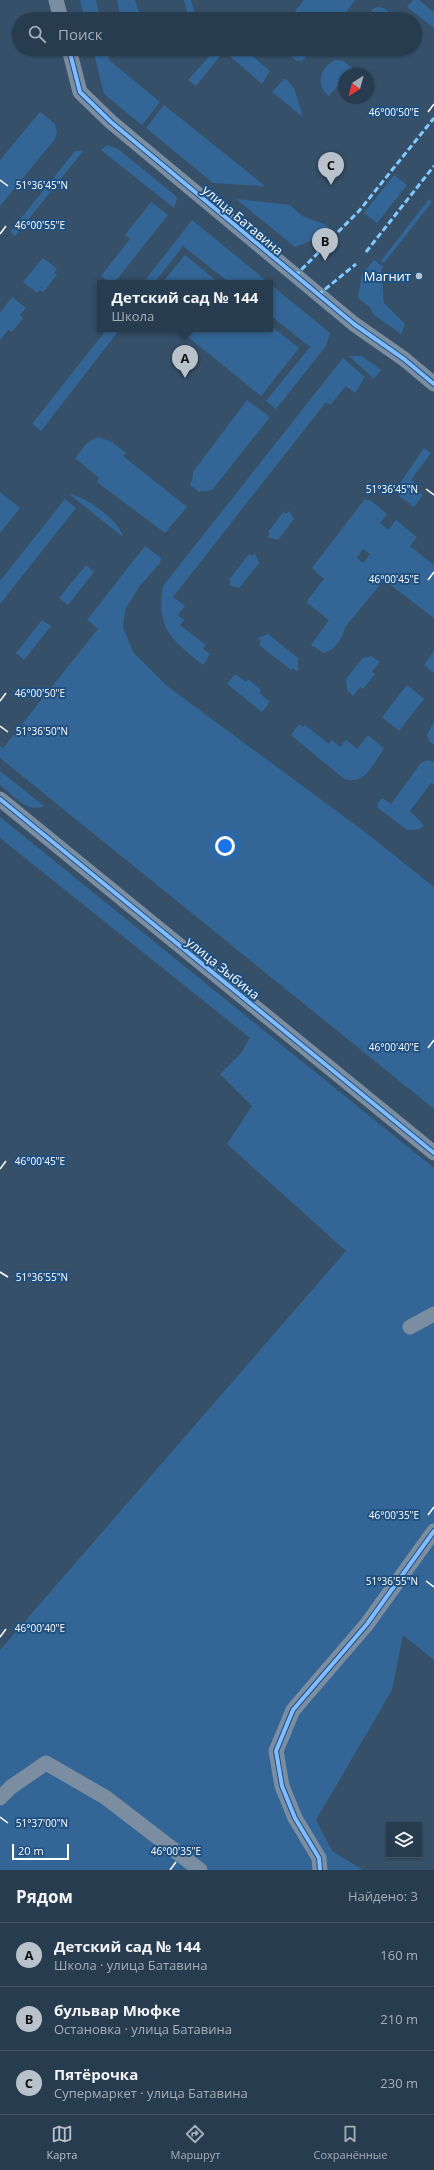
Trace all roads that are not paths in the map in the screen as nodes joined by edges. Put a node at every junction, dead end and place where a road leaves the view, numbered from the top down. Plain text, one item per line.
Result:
1 (56, 0) edge
2 (59, 12) edge
3 (71, 56) edge
4 (434, 384) edge
5 (0, 799) edge
6 (434, 1153) edge
7 (434, 1314) edge
8 (410, 1327) dead end
9 (434, 1531) edge
10 (0, 1798) edge
11 (200, 1870) edge
12 (320, 1870) edge

1 - 2 street
3 - 4 street, улица Батавина
5 - 6 street, улица Зыбина
7 - 8 street
9 - 12 street
10 - 11 street

